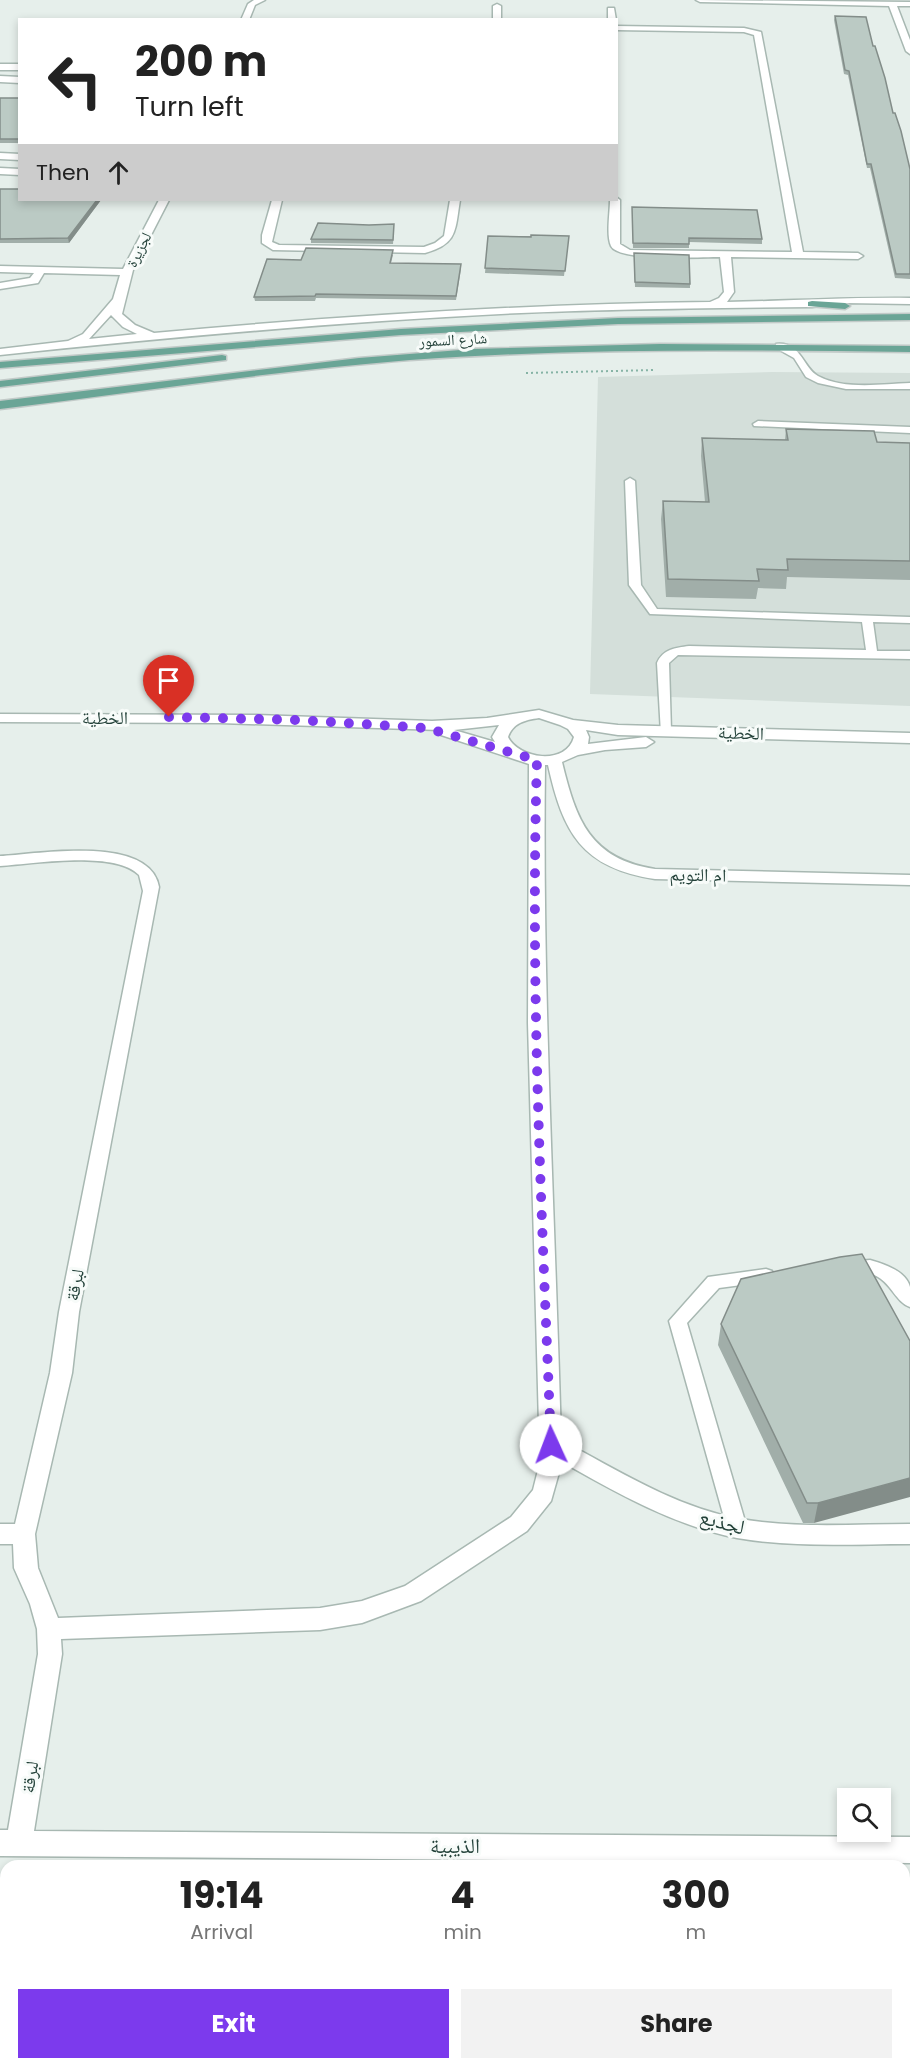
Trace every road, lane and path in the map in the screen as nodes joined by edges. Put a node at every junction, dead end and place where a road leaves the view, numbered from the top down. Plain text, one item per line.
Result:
1 (261, 0) edge
2 (700, 0) edge
3 (892, 3) junction
4 (910, 4) edge
5 (497, 6) dead end
6 (610, 10) dead end
7 (246, 18) edge
8 (497, 18) edge
9 (612, 18) edge
10 (618, 28) edge
11 (907, 34) edge
12 (910, 51) edge
13 (0, 67) edge
14 (18, 67) edge
15 (0, 79) edge
16 (18, 80) edge
17 (0, 156) edge
18 (18, 157) edge
19 (0, 171) edge
20 (18, 172) edge
21 (164, 201) edge
22 (277, 201) edge
23 (455, 201) edge
24 (615, 201) edge
25 (725, 254) junction
26 (798, 255) junction
27 (858, 256) dead end
28 (0, 269) edge
29 (41, 270) junction
30 (128, 272) junction
31 (0, 286) edge
32 (729, 292) junction
33 (117, 301) junction
34 (910, 301) edge
35 (812, 304) junction
36 (712, 305) junction
37 (760, 305) junction
38 (910, 308) edge
39 (910, 317) edge
40 (401, 332) junction
41 (167, 336) junction
42 (65, 346) junction
43 (778, 346) junction
44 (910, 349) edge
45 (0, 352) edge
46 (0, 365) edge
47 (657, 370) dead end
48 (520, 373) dead end
49 (0, 384) edge
50 (910, 386) edge
51 (0, 405) edge
52 (758, 424) dead end
53 (910, 430) edge
54 (630, 482) dead end
55 (867, 619) junction
56 (910, 620) edge
57 (872, 654) junction
58 (910, 655) edge
59 (0, 718) edge
60 (516, 718) junction
61 (572, 724) junction
62 (426, 728) junction
63 (665, 731) junction
64 (910, 738) edge
65 (910, 749) edge
66 (508, 751) junction
67 (574, 751) junction
68 (545, 760) junction
69 (0, 861) edge
70 (910, 880) edge
71 (830, 1269) edge
72 (784, 1274) edge
73 (910, 1300) edge
74 (551, 1445) junction
75 (737, 1528) junction
76 (0, 1534) edge
77 (24, 1534) junction
78 (910, 1534) edge
79 (49, 1629) junction
80 (10, 1843) edge
81 (910, 1850) edge

1 - 7 street
2 - 3 street
3 - 4 street
3 - 11 street
5 - 8 street
6 - 9 street
10 - 26 street
11 - 12 street
13 - 14 street
15 - 16 street
17 - 18 street
19 - 20 street
21 - 30 street, لجزيرة
22 - 23 street
24 - 25 street
25 - 26 street
25 - 32 street
26 - 27 street
28 - 29 street
29 - 30 street
29 - 31 street
30 - 33 street, لجزيرة
32 - 36 street
32 - 37 street
33 - 41 street
33 - 42 street, لجزيرة
34 - 35 street, شارع السمور
35 - 37 street, شارع السمور
35 - 38 main road
36 - 37 street, شارع السمور
36 - 41 street, شارع السمور
39 - 40 main road, شارع السمور
40 - 46 main road, شارع السمور
40 - 49 main road
41 - 42 street, شارع السمور
42 - 45 street, شارع السمور
43 - 44 main road, شارع السمور
43 - 50 lane
43 - 51 main road, شارع السمور
47 - 48 path
52 - 53 lane
54 - 55 lane
55 - 56 lane
55 - 57 lane
57 - 58 lane
57 - 63 lane
59 - 62 street, الخطية
60 - 61 street
60 - 62 street, الخطية
60 - 66 street
61 - 63 street, الخطية
61 - 67 street
62 - 66 street, الخطية
63 - 64 street, الخطية
65 - 67 street, الخطية
66 - 68 street
67 - 68 street
68 - 70 street, ام التويم
68 - 74 street
69 - 77 street, لبرقة
71 - 73 lane
72 - 75 lane
74 - 75 street, لجذيع
74 - 79 street
75 - 78 street, لجذيع
76 - 77 street
77 - 79 street, لبرقة
79 - 80 street, لبرقة
80 - 81 street, الذيبية

